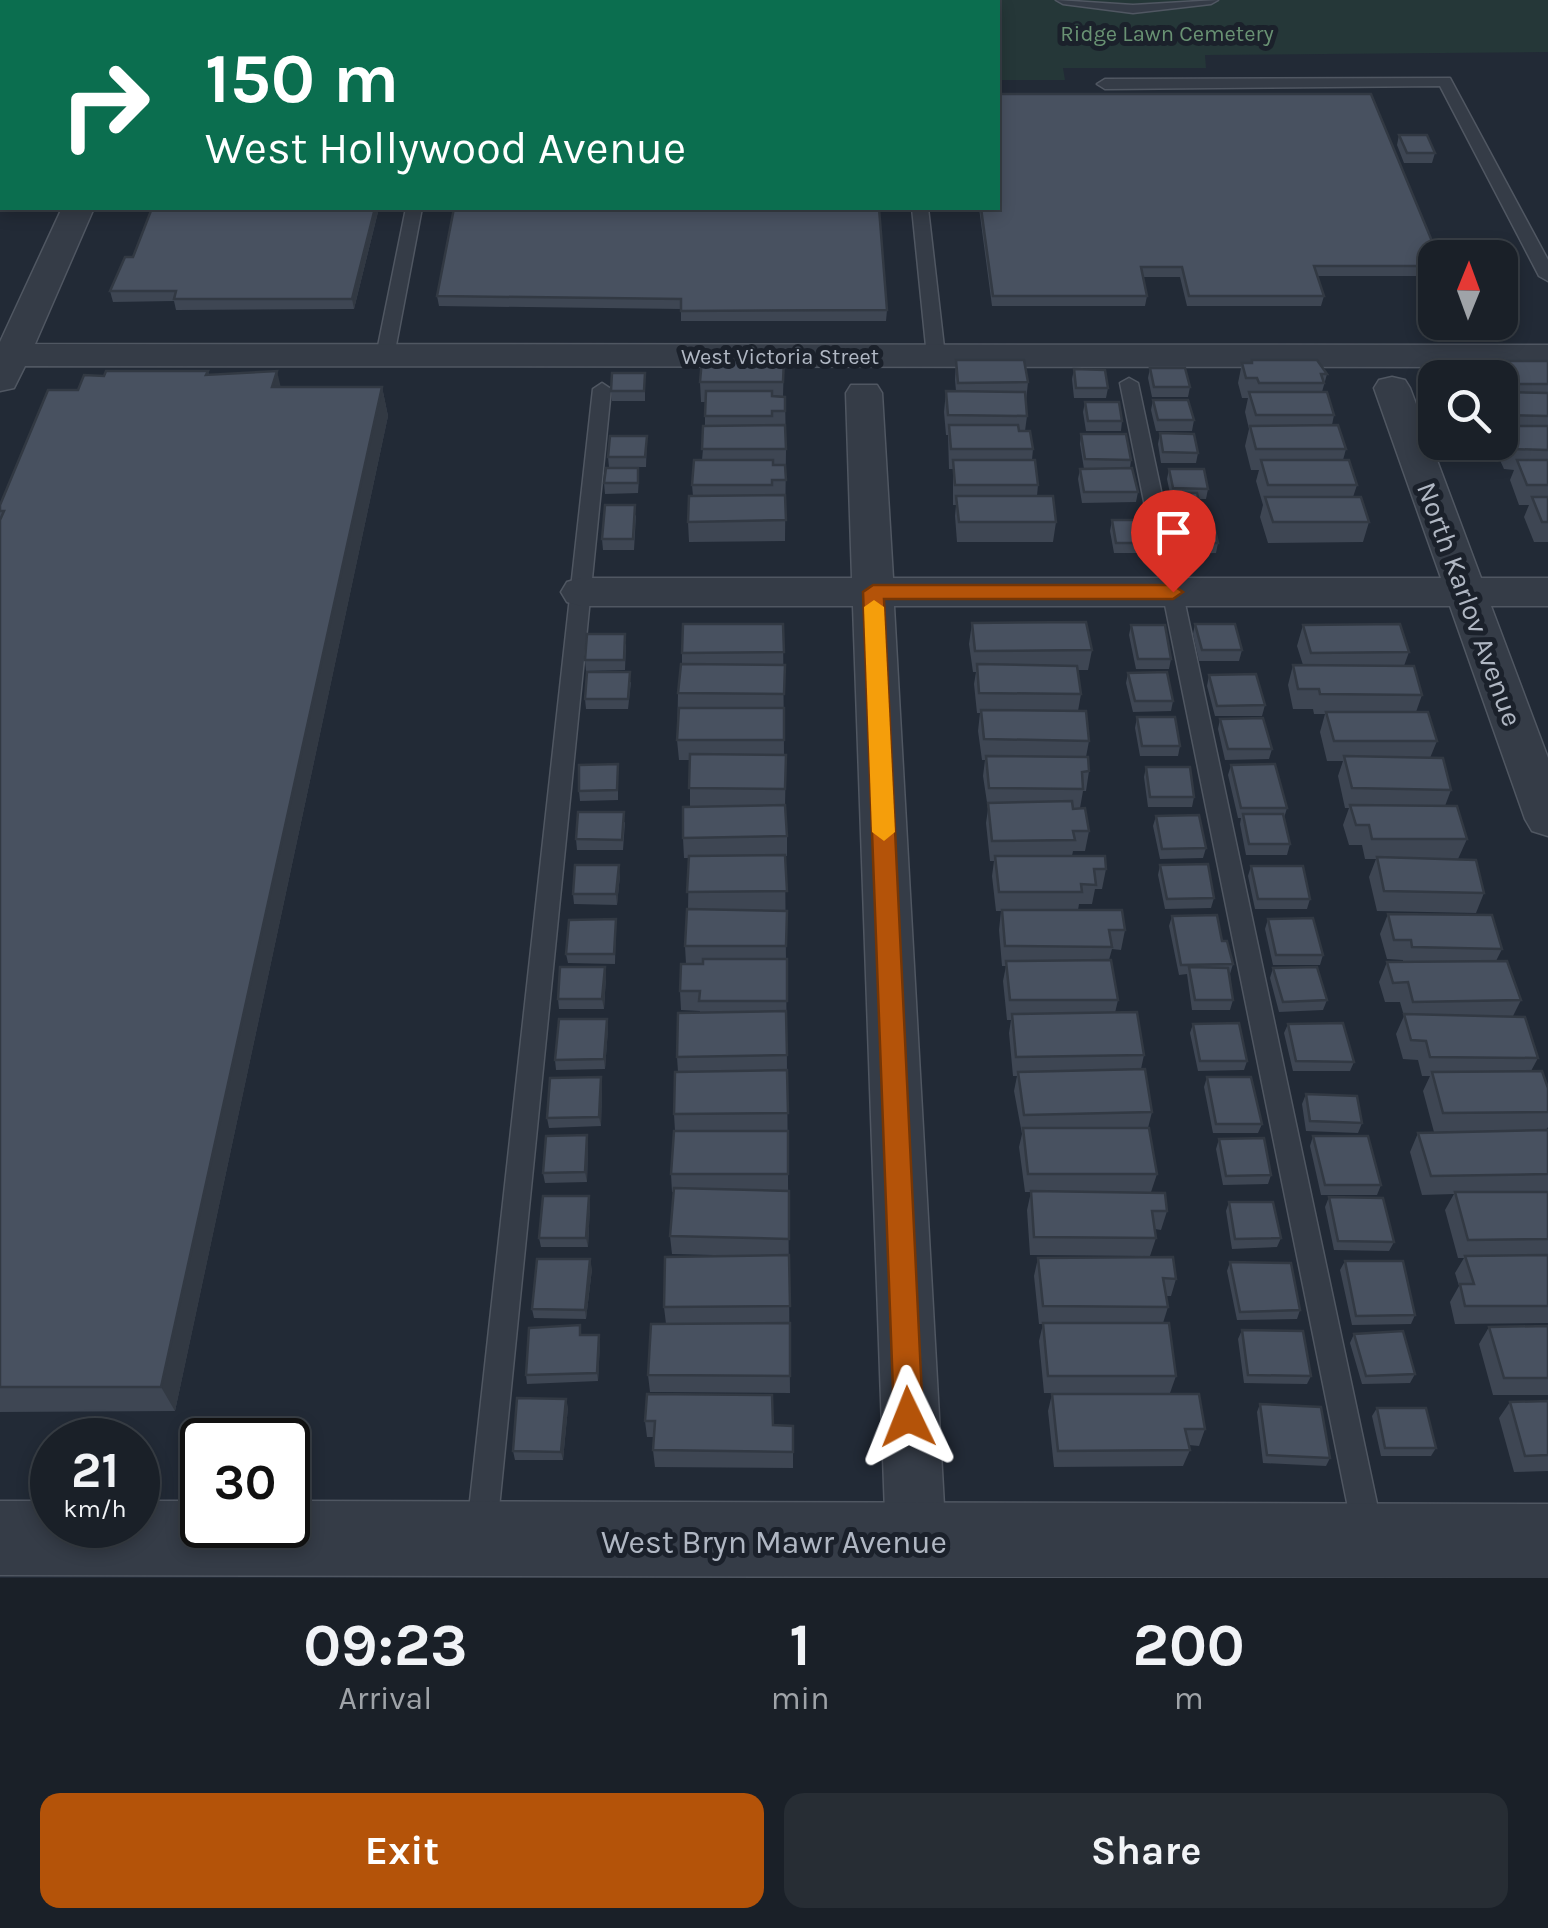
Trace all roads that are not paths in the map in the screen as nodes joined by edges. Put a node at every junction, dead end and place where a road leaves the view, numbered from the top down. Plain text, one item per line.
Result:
1 (1063, 0) edge
2 (1211, 0) edge
3 (1105, 84) dead end
4 (77, 210) edge
5 (414, 210) edge
6 (920, 210) edge
7 (1548, 276) edge
8 (385, 356) junction
9 (936, 356) junction
10 (1548, 356) edge
11 (6, 368) edge
12 (1129, 383) dead end
13 (1392, 388) dead end
14 (602, 389) dead end
15 (864, 393) dead end
16 (581, 592) junction
17 (873, 592) junction
18 (1173, 592) junction
19 (1466, 592) junction
20 (1548, 592) edge
21 (1548, 819) edge
22 (0, 1538) edge
23 (1370, 1541) junction
24 (480, 1542) junction
25 (916, 1542) junction
26 (1548, 1542) edge

1 - 2 lane
3 - 7 lane
4 - 11 street
5 - 8 lane
6 - 9 lane
8 - 9 street, West Victoria Street
8 - 11 street, West Victoria Street
9 - 10 street, West Victoria Street
12 - 18 lane
13 - 19 street, North Karlov Avenue
14 - 16 lane
15 - 17 street
16 - 17 street
16 - 24 lane
17 - 18 street
17 - 25 street
18 - 19 street
18 - 23 lane
19 - 20 street
19 - 21 street, North Karlov Avenue
22 - 24 street, West Bryn Mawr Avenue
23 - 25 street, West Bryn Mawr Avenue
23 - 26 street, West Bryn Mawr Avenue
24 - 25 street, West Bryn Mawr Avenue

